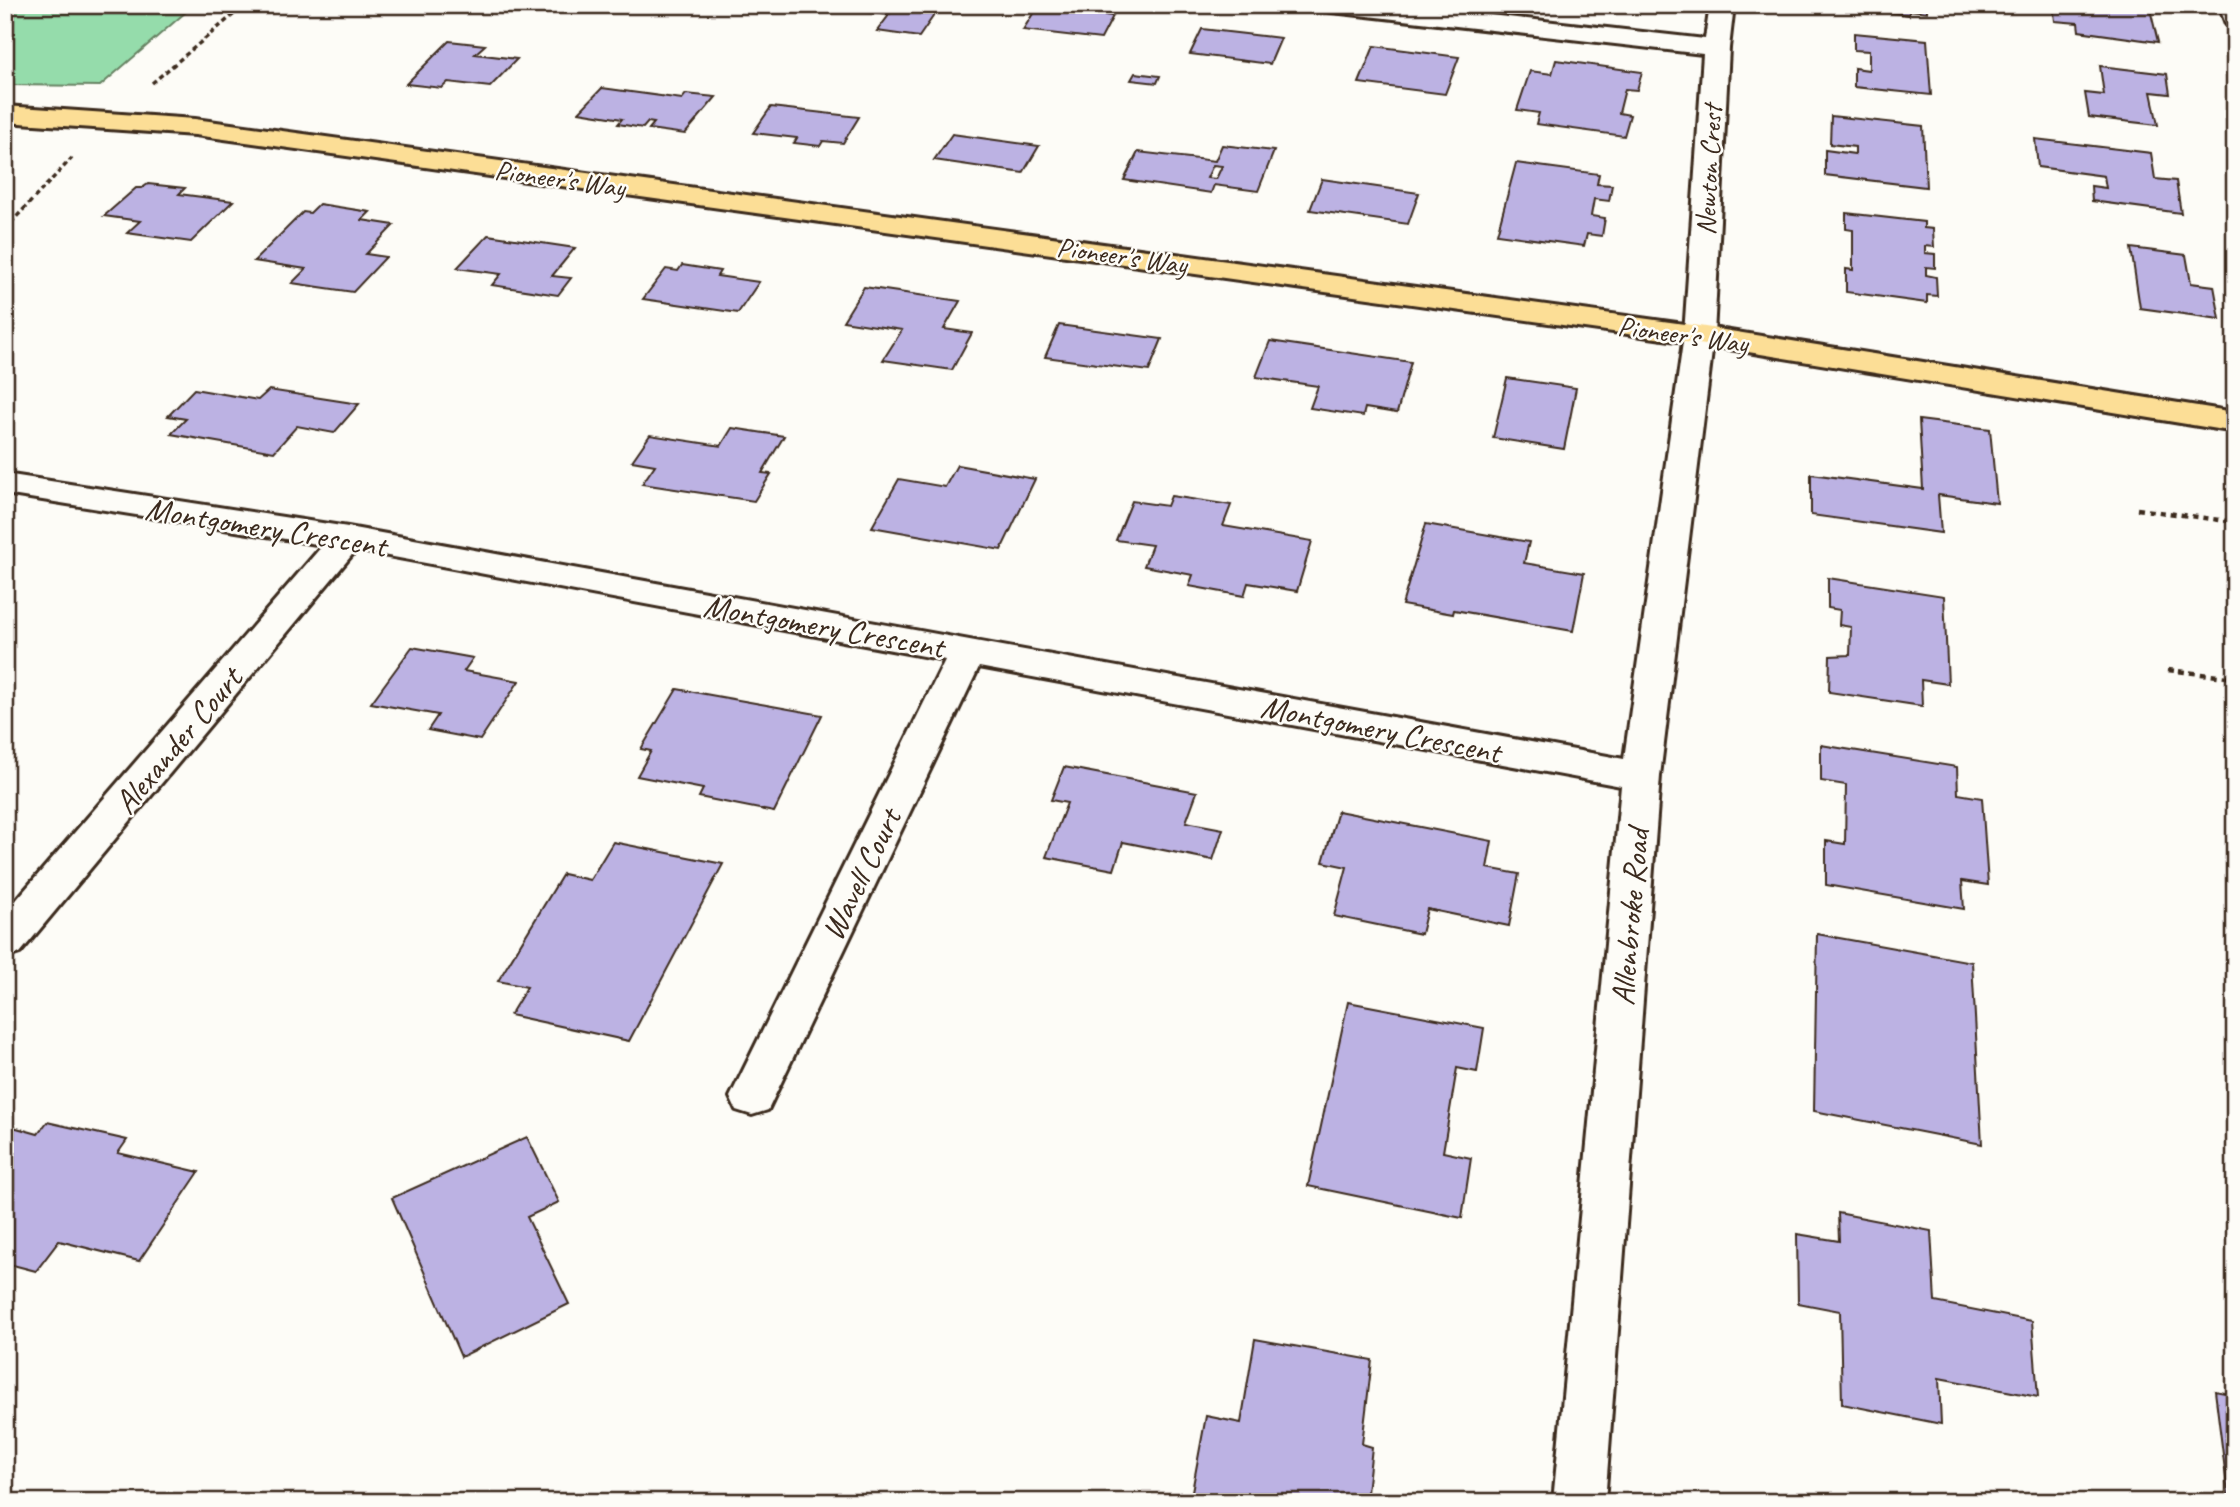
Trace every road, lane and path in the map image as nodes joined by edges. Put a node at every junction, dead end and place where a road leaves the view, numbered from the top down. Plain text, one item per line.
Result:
1 (1332, 5) edge
2 (1722, 5) edge
3 (2231, 5) edge
4 (2235, 19) edge
5 (1716, 48) junction
6 (5, 114) edge
7 (1699, 335) junction
8 (2235, 422) edge
9 (5, 484) edge
10 (2137, 509) dead end
11 (2235, 522) edge
12 (348, 538) junction
13 (968, 651) junction
14 (2168, 670) dead end
15 (2235, 678) edge
16 (1641, 776) junction
17 (5, 942) edge
18 (752, 1097) dead end
19 (1579, 1502) edge

1 - 5 street
2 - 5 street, Newton Crest
3 - 4 street
5 - 7 street, Newton Crest
6 - 7 main road, Pioneer's Way
7 - 8 main road, Pioneer's Way
7 - 16 street, Allenbroke Road
9 - 12 street, Montgomery Crescent
10 - 11 path
12 - 13 street, Montgomery Crescent
12 - 17 street, Alexander Court
13 - 16 street, Montgomery Crescent
13 - 18 street, Wavell Court
14 - 15 path
16 - 19 street, Allenbroke Road

